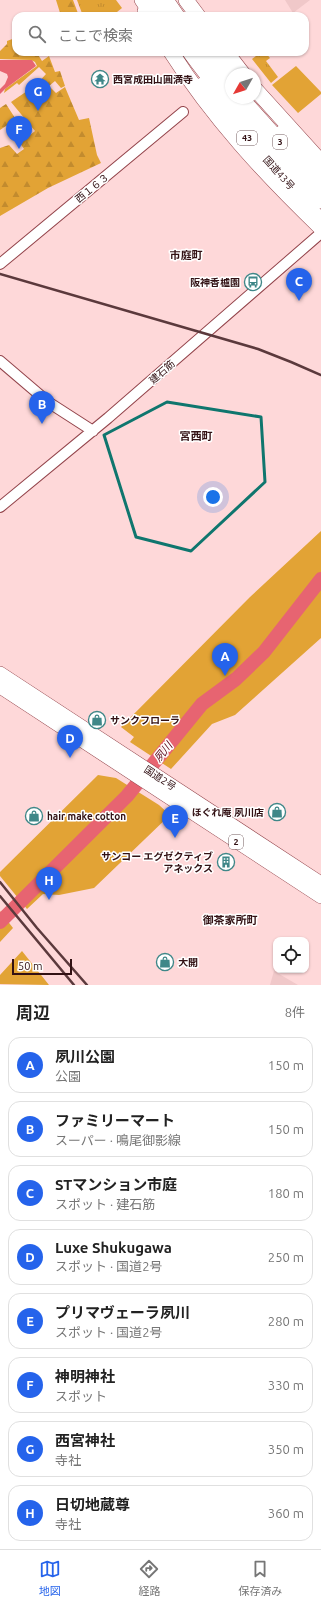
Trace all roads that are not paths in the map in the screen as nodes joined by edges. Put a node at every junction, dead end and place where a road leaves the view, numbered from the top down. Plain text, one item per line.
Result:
1 (166, 0) edge
2 (174, 0) edge
3 (186, 0) edge
4 (174, 12) edge
5 (183, 12) edge
6 (195, 12) edge
7 (174, 56) edge
8 (181, 56) edge
9 (193, 56) edge
10 (206, 56) edge
11 (217, 56) edge
12 (229, 56) edge
13 (227, 68) edge
14 (238, 68) edge
15 (225, 79) edge
16 (261, 96) edge
17 (246, 104) edge
18 (256, 104) edge
19 (183, 112) dead end
20 (321, 162) edge
21 (321, 174) edge
22 (321, 185) edge
23 (321, 201) edge
24 (321, 220) edge
25 (321, 228) edge
26 (321, 234) edge
27 (0, 264) edge
28 (0, 361) edge
29 (93, 431) junction
30 (0, 507) edge
31 (0, 673) edge
32 (0, 687) edge
33 (135, 769) junction
34 (154, 782) junction
35 (321, 883) edge
36 (321, 897) edge

1 - 4 highway
2 - 5 highway
3 - 6 highway
7 - 25 highway
8 - 24 highway, 国道43号 / 43
9 - 23 highway, 3
10 - 15 highway
11 - 13 highway
12 - 14 highway
16 - 20 highway
17 - 22 highway, 3
18 - 21 highway
19 - 27 street, 西１６３
26 - 29 street, 建石筋
28 - 29 street
29 - 30 street, 建石筋
31 - 33 highway, 国道2号 / 2
32 - 33 highway, 国道2号 / 2
33 - 34 highway, 国道2号 / 2
34 - 35 highway, 国道2号 / 2
34 - 36 highway, 国道2号 / 2

